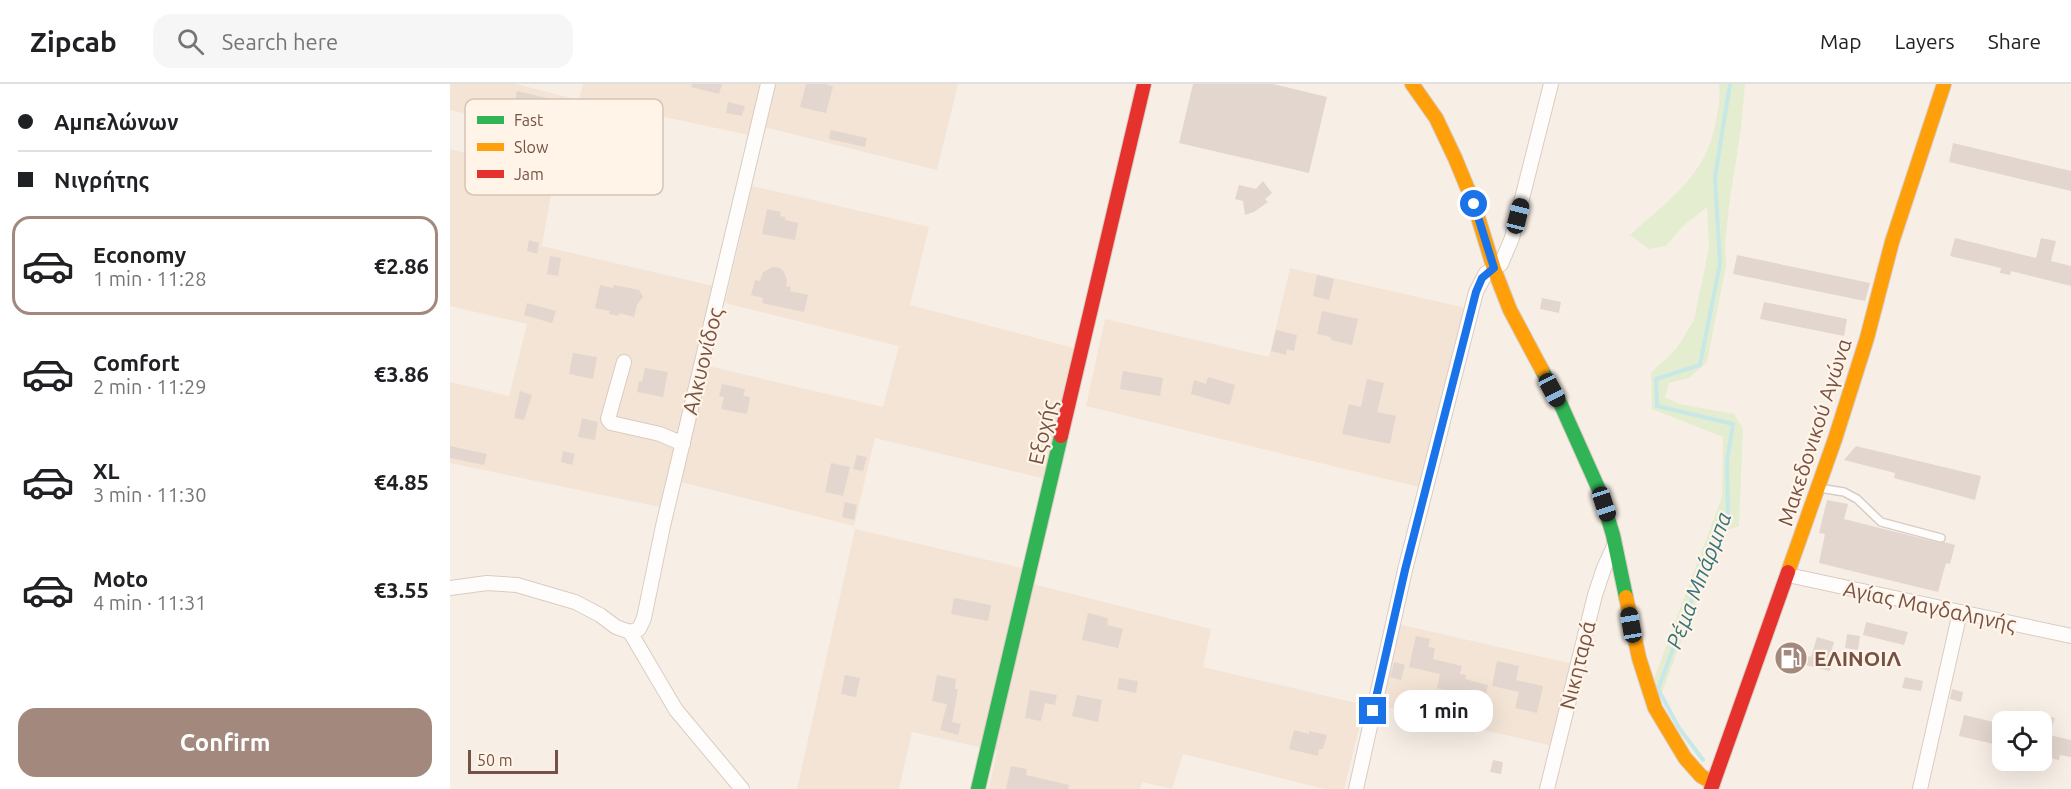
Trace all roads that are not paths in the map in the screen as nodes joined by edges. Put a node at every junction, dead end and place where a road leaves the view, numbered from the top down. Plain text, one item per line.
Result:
1 (768, 84) edge
2 (1144, 84) edge
3 (1412, 84) edge
4 (1551, 84) edge
5 (1944, 84) edge
6 (1494, 268) junction
7 (624, 362) dead end
8 (682, 444) junction
9 (1819, 488) junction
10 (1941, 538) dead end
11 (1615, 544) junction
12 (1788, 575) junction
13 (450, 588) edge
14 (1960, 612) junction
15 (630, 632) junction
16 (2071, 636) edge
17 (1712, 786) edge
18 (742, 789) edge
19 (978, 789) edge
20 (1356, 789) edge
21 (1547, 789) edge
22 (1920, 789) edge

1 - 8 street, Αλκυονίδος
2 - 19 street, Εξοχής
3 - 6 street
4 - 6 street
5 - 9 street, Μακεδονικού Αγώνα
6 - 11 street
6 - 20 street
7 - 8 street
8 - 15 street, Αλκυονίδος
9 - 10 lane
9 - 12 street, Μακεδονικού Αγώνα
11 - 17 street
11 - 21 street, Νικηταρά
12 - 14 street, Αγίας Μαγδαληνής
12 - 17 street, Μακεδονικού Αγώνα
13 - 15 street
14 - 16 street, Αγίας Μαγδαληνής
14 - 22 street
15 - 18 street

